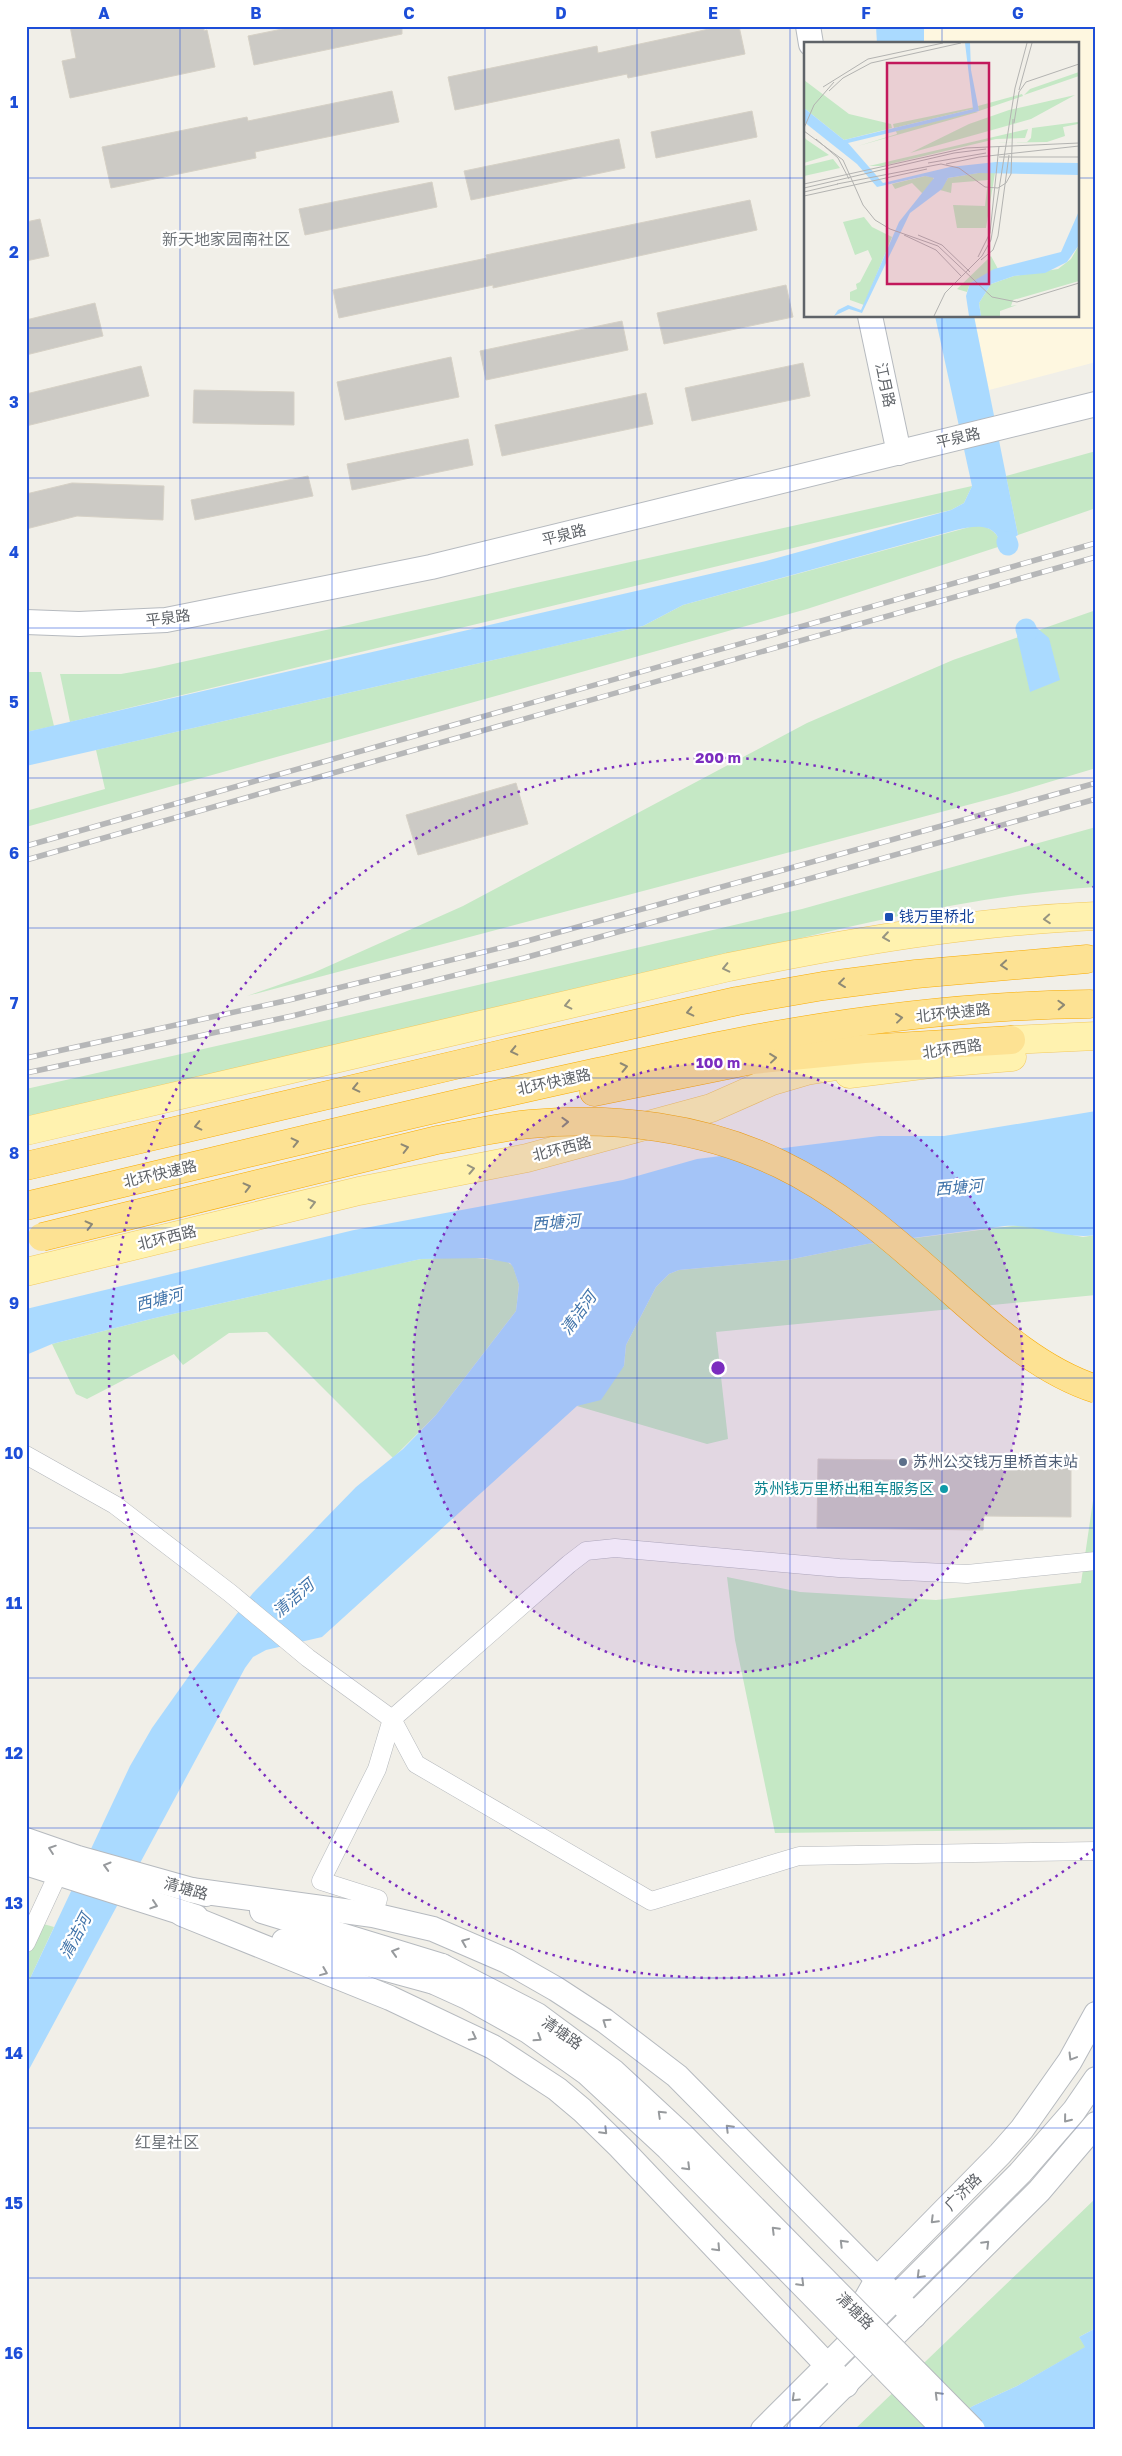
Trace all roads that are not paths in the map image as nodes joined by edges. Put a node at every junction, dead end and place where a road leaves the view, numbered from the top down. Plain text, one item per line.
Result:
1 (808, 26) edge
2 (812, 42) edge
3 (870, 318) edge
4 (1096, 404) edge
5 (899, 453) junction
6 (26, 622) edge
7 (1096, 916) edge
8 (1087, 959) dead end
9 (1090, 1004) dead end
10 (1096, 1036) edge
11 (1011, 1040) junction
12 (1096, 1052) edge
13 (711, 1108) junction
14 (397, 1118) junction
15 (26, 1131) edge
16 (26, 1166) edge
17 (26, 1206) edge
18 (34, 1239) edge
19 (26, 1272) edge
20 (1096, 1389) edge
21 (26, 1456) edge
22 (1096, 1561) edge
23 (392, 1719) junction
24 (26, 1840) edge
25 (1096, 1850) edge
26 (26, 1863) edge
27 (69, 1870) junction
28 (191, 1890) junction
29 (182, 1914) junction
30 (373, 1915) junction
31 (26, 1943) edge
32 (438, 1974) junction
33 (1096, 2014) edge
34 (1096, 2079) edge
35 (1096, 2124) edge
36 (1096, 2149) edge
37 (1039, 2191) junction
38 (878, 2278) junction
39 (897, 2297) junction
40 (914, 2316) junction
41 (827, 2367) junction
42 (846, 2385) junction
43 (763, 2430) edge
44 (799, 2430) edge
45 (945, 2430) edge
46 (973, 2430) edge

1 - 2 main road
3 - 5 main road, 江月路
4 - 5 main road, 平泉路
5 - 6 main road, 平泉路
7 -> 15 main road
8 -> 16 highway
14 -> 9 highway, 北环快速路
10 - 11 main road, 北环西路
11 - 13 main road, 北环西路
14 -> 11 highway
12 - 13 main road
19 -> 13 main road, 北环西路
17 -> 14 highway, 北环快速路
18 -> 20 highway, bridge
21 - 23 street
22 - 23 street
23 - 25 street
23 - 30 street
27 -> 24 main road, 清塘路
26 - 27 main road, 清塘路
28 -> 27 main road, 清塘路
27 -> 29 main road, 清塘路
27 - 31 street
28 - 30 main road
32 -> 28 main road, 清塘路
29 - 32 main road, 清塘路
29 -> 41 main road
38 -> 30 main road
32 -> 45 main road, 清塘路, bridge
46 -> 32 main road, 清塘路, bridge
33 -> 38 main road, 广济路
34 -> 39 main road, 广济路
35 - 37 main road
36 - 37 main road
40 -> 37 main road
38 - 39 main road
38 - 41 main road, 广济路
39 - 40 main road
39 - 41 main road, 广济路
40 - 42 main road
41 - 42 main road
41 -> 43 main road, 广济路
42 - 44 main road

